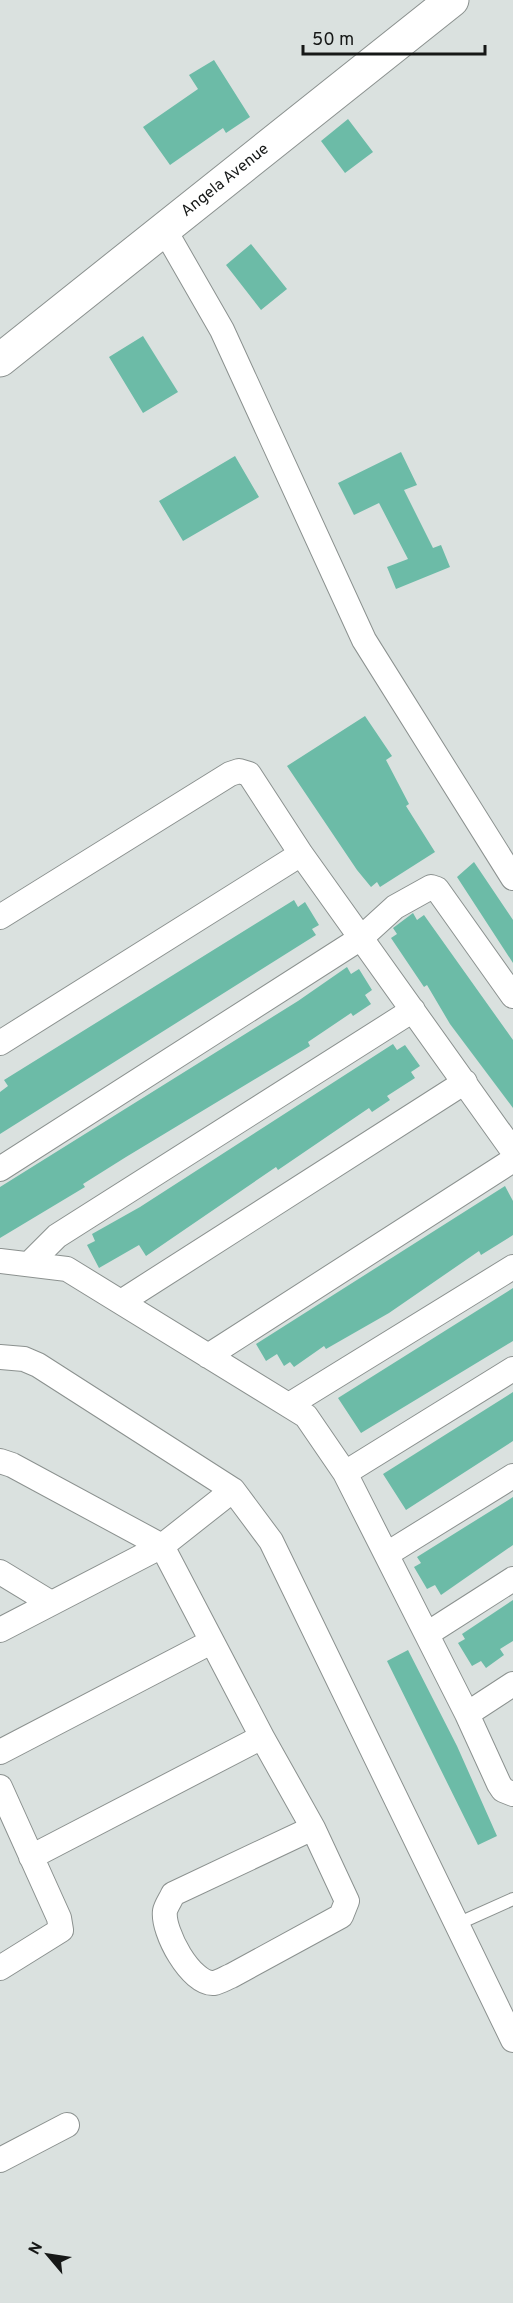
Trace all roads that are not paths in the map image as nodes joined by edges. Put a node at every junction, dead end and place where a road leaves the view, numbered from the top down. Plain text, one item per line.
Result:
1 (452, 0) edge
2 (164, 229) junction
3 (0, 360) edge
4 (301, 854) junction
5 (513, 878) edge
6 (0, 917) edge
7 (361, 938) junction
8 (513, 996) edge
9 (413, 1010) junction
10 (0, 1043) edge
11 (465, 1082) junction
12 (513, 1151) edge
13 (513, 1160) edge
14 (0, 1169) edge
15 (0, 1261) edge
16 (29, 1264) junction
17 (513, 1268) edge
18 (121, 1302) junction
19 (208, 1356) junction
20 (0, 1357) edge
21 (513, 1369) edge
22 (289, 1405) junction
23 (0, 1461) edge
24 (345, 1473) junction
25 (513, 1476) edge
26 (233, 1490) junction
27 (162, 1546) junction
28 (387, 1554) junction
29 (0, 1572) edge
30 (513, 1579) edge
31 (51, 1603) junction
32 (0, 1630) edge
33 (427, 1634) junction
34 (211, 1642) junction
35 (513, 1684) edge
36 (467, 1714) junction
37 (262, 1737) junction
38 (0, 1752) edge
39 (0, 1787) edge
40 (513, 1794) edge
41 (313, 1828) junction
42 (31, 1857) junction
43 (513, 1899) edge
44 (455, 1925) junction
45 (0, 1968) edge
46 (513, 2040) edge
47 (67, 2125) dead end
48 (0, 2160) edge

1 - 2 main road, Angela Avenue
2 - 3 main road, Angela Avenue
2 - 5 street
4 - 6 street
4 - 7 street
4 - 10 street
7 - 8 street
7 - 9 street
7 - 14 street
9 - 11 street
9 - 16 street
11 - 12 street
11 - 18 street
13 - 19 street
15 - 16 street
16 - 18 street
17 - 22 street
18 - 19 street
19 - 22 street
20 - 26 street
21 - 24 street
22 - 24 street
23 - 27 street
24 - 28 street
25 - 28 street
26 - 27 street
26 - 44 street
27 - 31 street
27 - 34 street
28 - 33 street
29 - 31 street
30 - 33 street
31 - 32 street
33 - 36 street
34 - 37 street
34 - 38 street
35 - 36 street
36 - 40 street
37 - 41 street
37 - 42 street
39 - 42 street
41 - 41 street
42 - 45 street
43 - 44 lane
44 - 46 street
47 - 48 street

